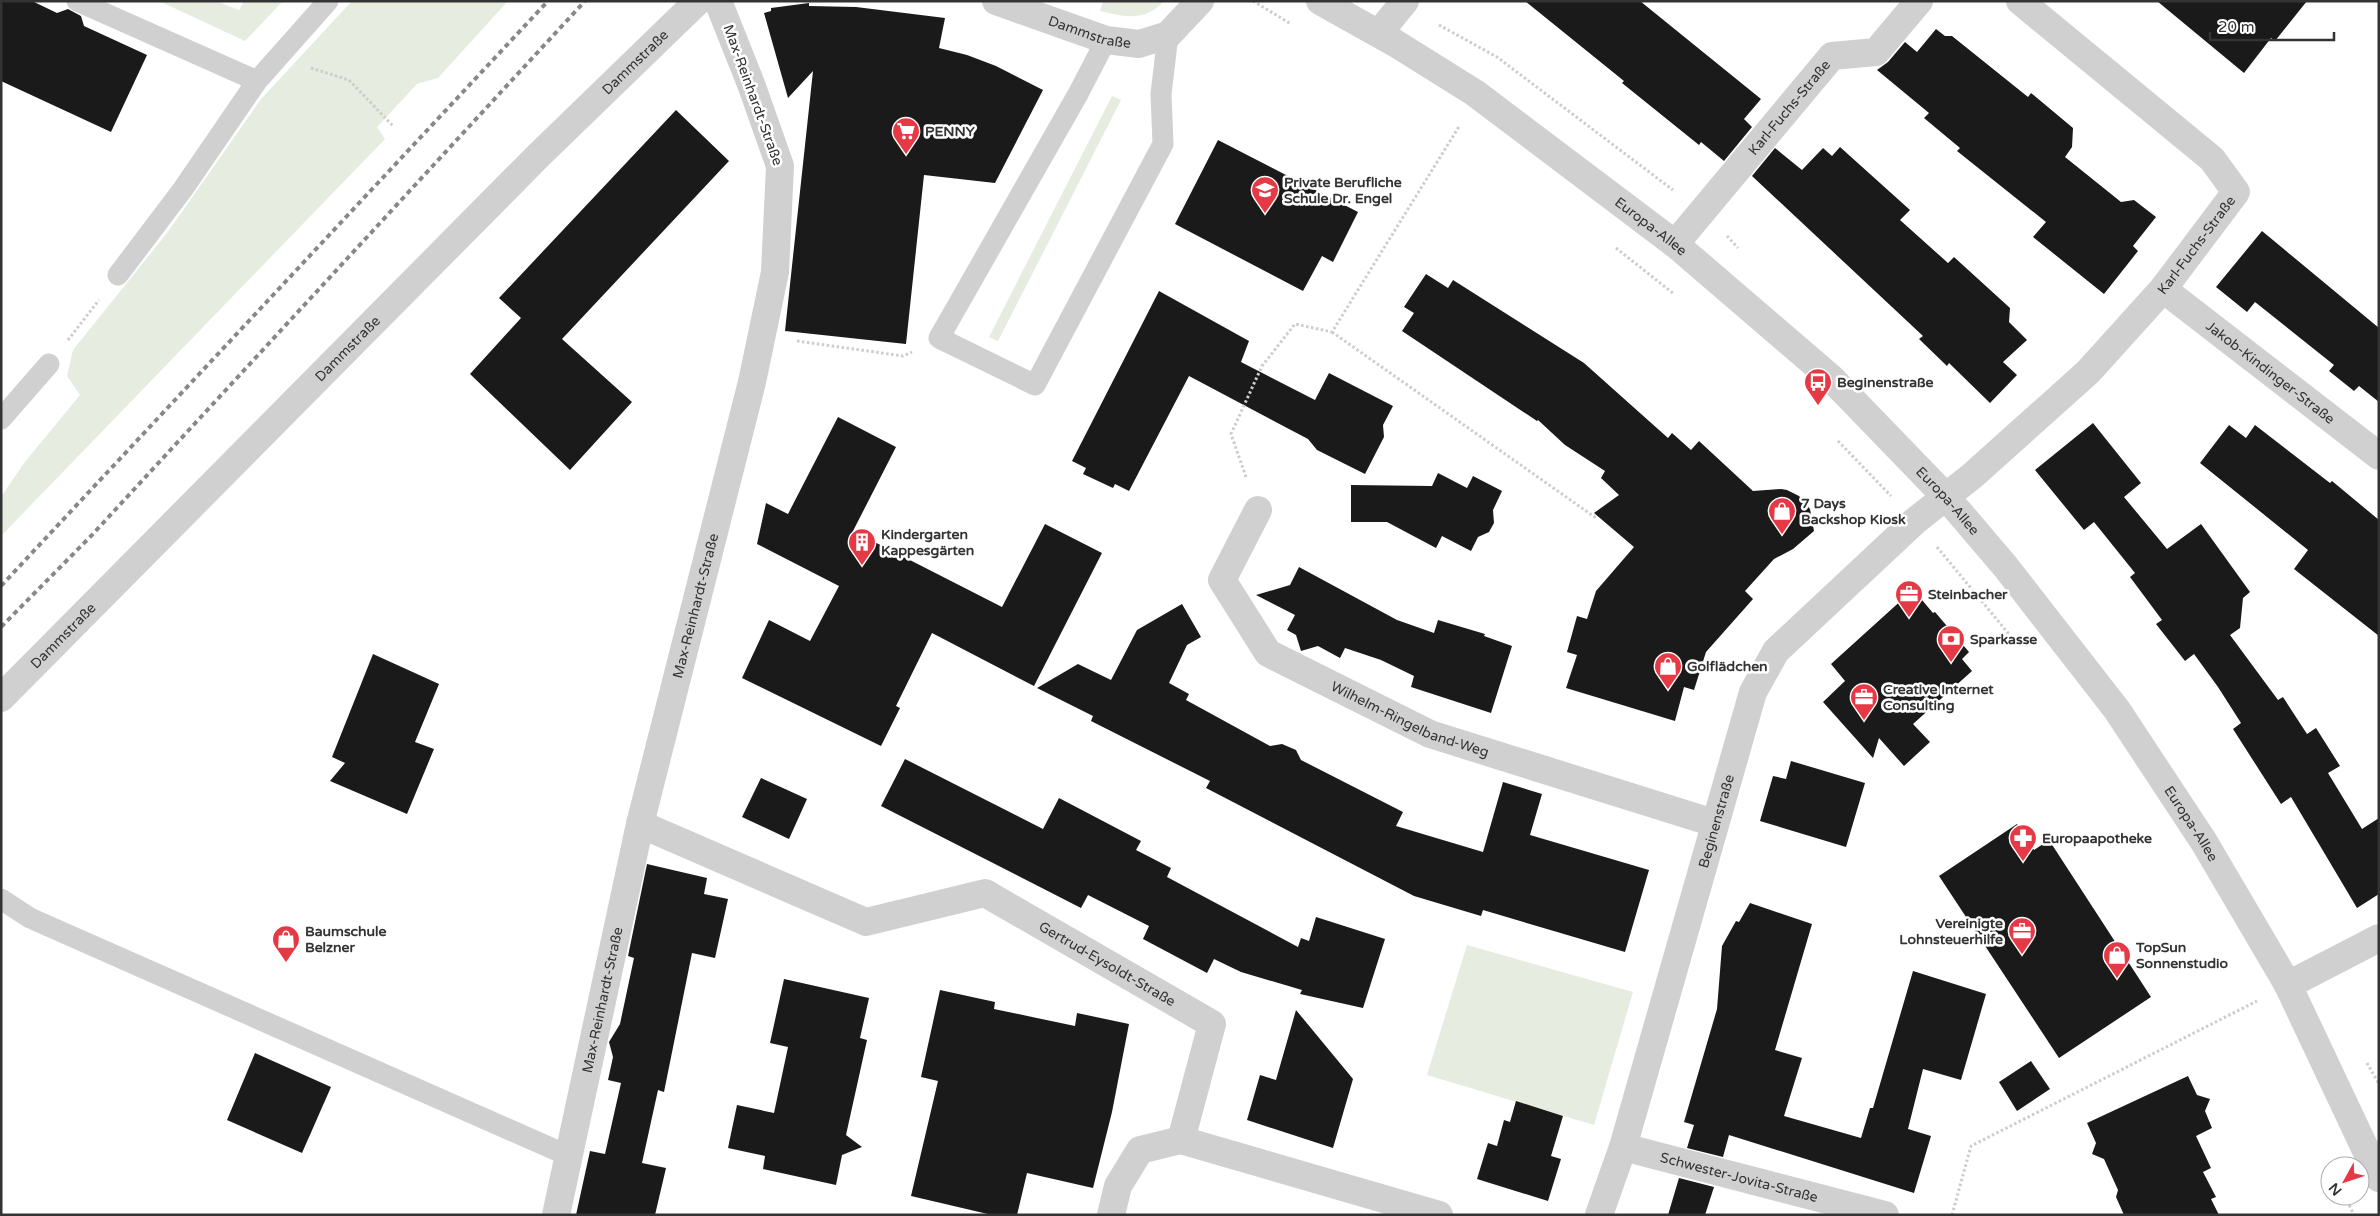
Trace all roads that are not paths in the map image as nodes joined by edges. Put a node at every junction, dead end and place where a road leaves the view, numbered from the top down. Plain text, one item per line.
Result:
1 (77, 1) edge
2 (328, 1) edge
3 (698, 1) edge
4 (718, 1) edge
5 (996, 1) edge
6 (1200, 1) edge
7 (1320, 1) edge
8 (1405, 1) edge
9 (1919, 1) edge
10 (2020, 1) edge
11 (1379, 33) junction
12 (1168, 35) junction
13 (1106, 40) junction
14 (257, 82) junction
15 (1675, 244) junction
16 (118, 275) road end
17 (2163, 290) junction
18 (49, 364) road end
19 (1, 418) edge
20 (2379, 456) edge
21 (1947, 498) junction
22 (1258, 510) road end
23 (1, 698) edge
24 (1714, 823) junction
25 (640, 824) junction
26 (1, 899) edge
27 (2379, 938) edge
28 (2288, 985) junction
29 (1181, 1140) junction
30 (1624, 1146) junction
31 (569, 1156) junction
32 (2379, 1178) edge
33 (556, 1215) edge
34 (1111, 1215) edge
35 (1439, 1215) edge
36 (1599, 1215) edge
37 (1885, 1215) edge

1 - 14 lane
2 - 14 lane
3 - 23 street, Dammstraße
4 - 25 street, Max-Reinhardt-Straße
5 - 13 street, Dammstraße
6 - 12 street, Dammstraße
7 - 11 street, Europa-Allee
8 - 11 street
9 - 15 street, Karl-Fuchs-Straße
10 - 17 street, Karl-Fuchs-Straße
11 - 15 street, Europa-Allee
12 - 13 street, Dammstraße
12 - 13 lane
14 - 16 lane
15 - 21 street, Europa-Allee
17 - 20 street, Jakob-Kindinger-Straße
17 - 21 street, Karl-Fuchs-Straße
18 - 19 lane
21 - 24 street, Beginenstraße
21 - 28 street, Europa-Allee
22 - 24 street, Wilhelm-Ringelband-Weg
24 - 30 street, Beginenstraße
25 - 29 street, Gertrud-Eysoldt-Straße
25 - 31 street, Max-Reinhardt-Straße
26 - 31 lane
27 - 28 street
28 - 32 street, Europa-Allee
29 - 34 street
29 - 35 street
30 - 36 street, Beginenstraße
30 - 37 street, Schwester-Jovita-Straße
31 - 33 street, Max-Reinhardt-Straße

